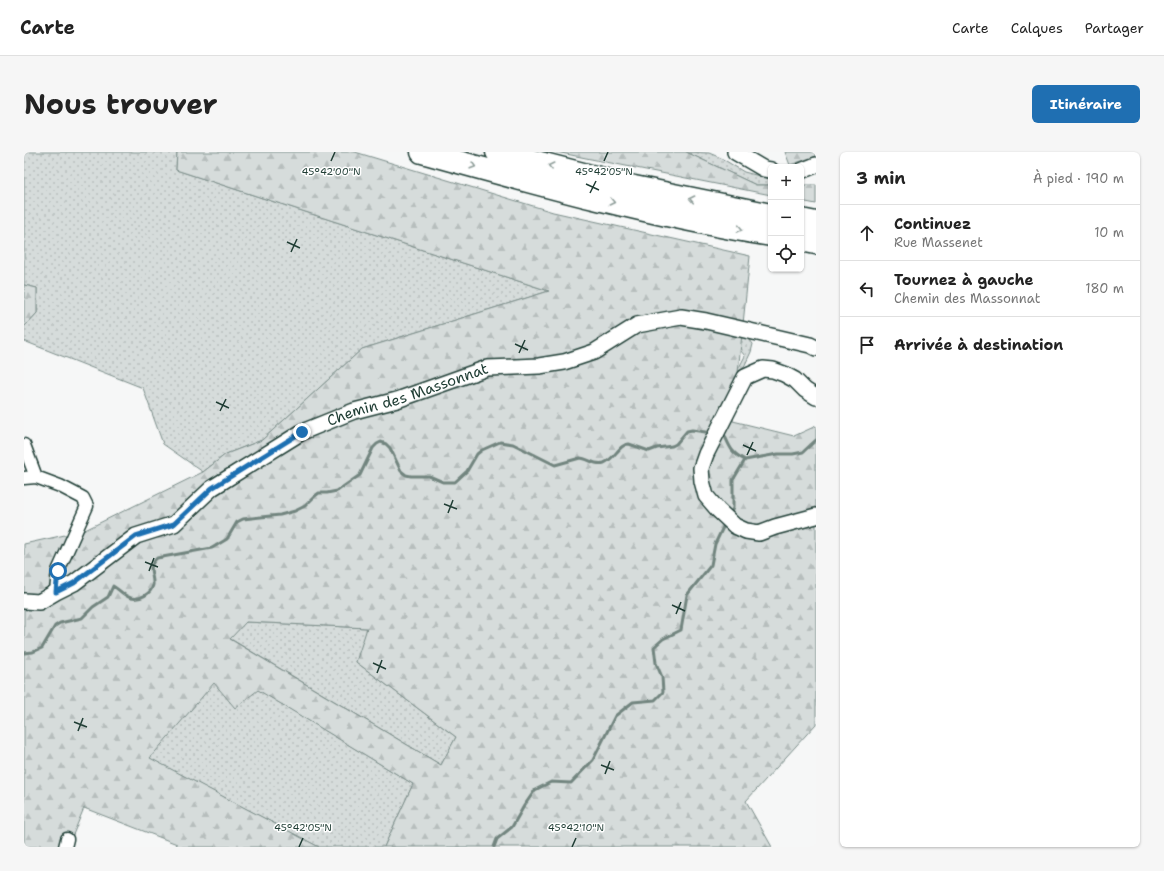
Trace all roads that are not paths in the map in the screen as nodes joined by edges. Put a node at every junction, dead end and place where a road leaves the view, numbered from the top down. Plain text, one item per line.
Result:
1 (422, 152) edge
2 (497, 152) edge
3 (735, 152) edge
4 (744, 156) edge
5 (816, 165) edge
6 (768, 170) edge
7 (804, 170) edge
8 (768, 214) edge
9 (804, 221) edge
10 (816, 223) edge
11 (768, 234) edge
12 (804, 241) edge
13 (816, 243) edge
14 (814, 346) edge
15 (816, 397) edge
16 (24, 445) edge
17 (30, 477) edge
18 (816, 516) edge
19 (56, 592) junction
20 (24, 601) edge

1 -> 11 highway
8 -> 2 highway
3 - 4 street
4 - 6 street
5 - 7 street
9 - 10 highway
12 - 13 highway
14 - 19 street, Chemin des Massonnat
15 - 18 street
16 - 17 street
17 - 19 street
19 - 20 street, Chemin des Massonnat

